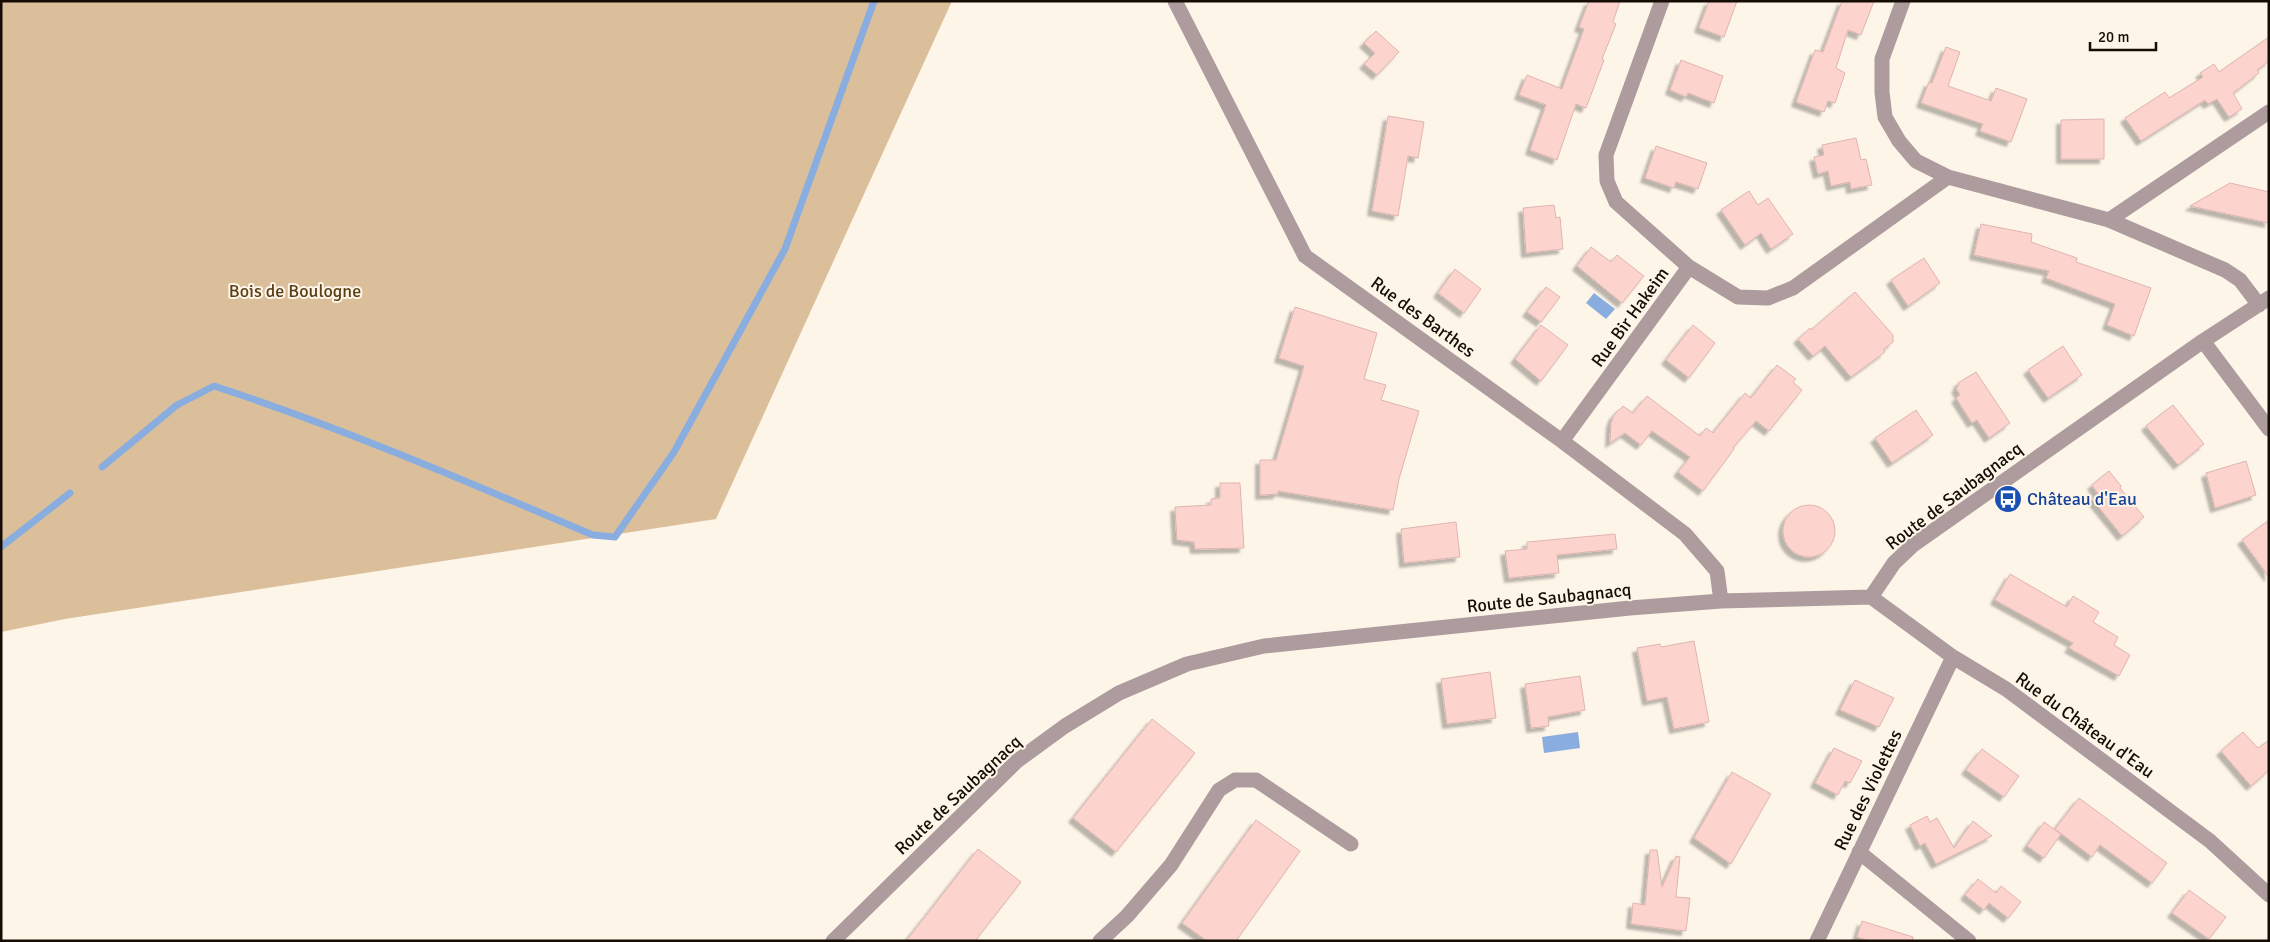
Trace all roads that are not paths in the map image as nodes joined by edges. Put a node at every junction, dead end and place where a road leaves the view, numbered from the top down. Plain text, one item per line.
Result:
1 (1175, 1) edge
2 (1662, 1) edge
3 (1903, 1) edge
4 (2269, 112) edge
5 (1948, 176) junction
6 (2109, 220) junction
7 (1689, 267) junction
8 (2264, 302) edge
9 (2203, 341) junction
10 (2269, 429) edge
11 (1562, 441) junction
12 (1871, 597) junction
13 (1721, 601) junction
14 (1954, 657) junction
15 (1351, 844) dead end
16 (1859, 852) junction
17 (2269, 895) edge
18 (833, 941) edge
19 (1100, 941) edge
20 (1817, 941) edge
21 (1969, 941) edge

1 - 11 street, Rue des Barthes
2 - 7 street
3 - 5 street
4 - 6 street
5 - 6 street
5 - 7 street, Rue Bir Hakeim
6 - 8 street
7 - 11 street, Rue Bir Hakeim
8 - 9 street, Route de Saubagnacq
9 - 10 street
9 - 12 street, Route de Saubagnacq
11 - 13 street, Rue des Barthes
12 - 13 street, Route de Saubagnacq
12 - 14 street, Rue du Château d'Eau
13 - 18 street, Route de Saubagnacq
14 - 16 street, Rue des Violettes
14 - 17 street, Rue du Château d'Eau
15 - 19 street
16 - 20 street, Rue des Violettes
16 - 21 street

